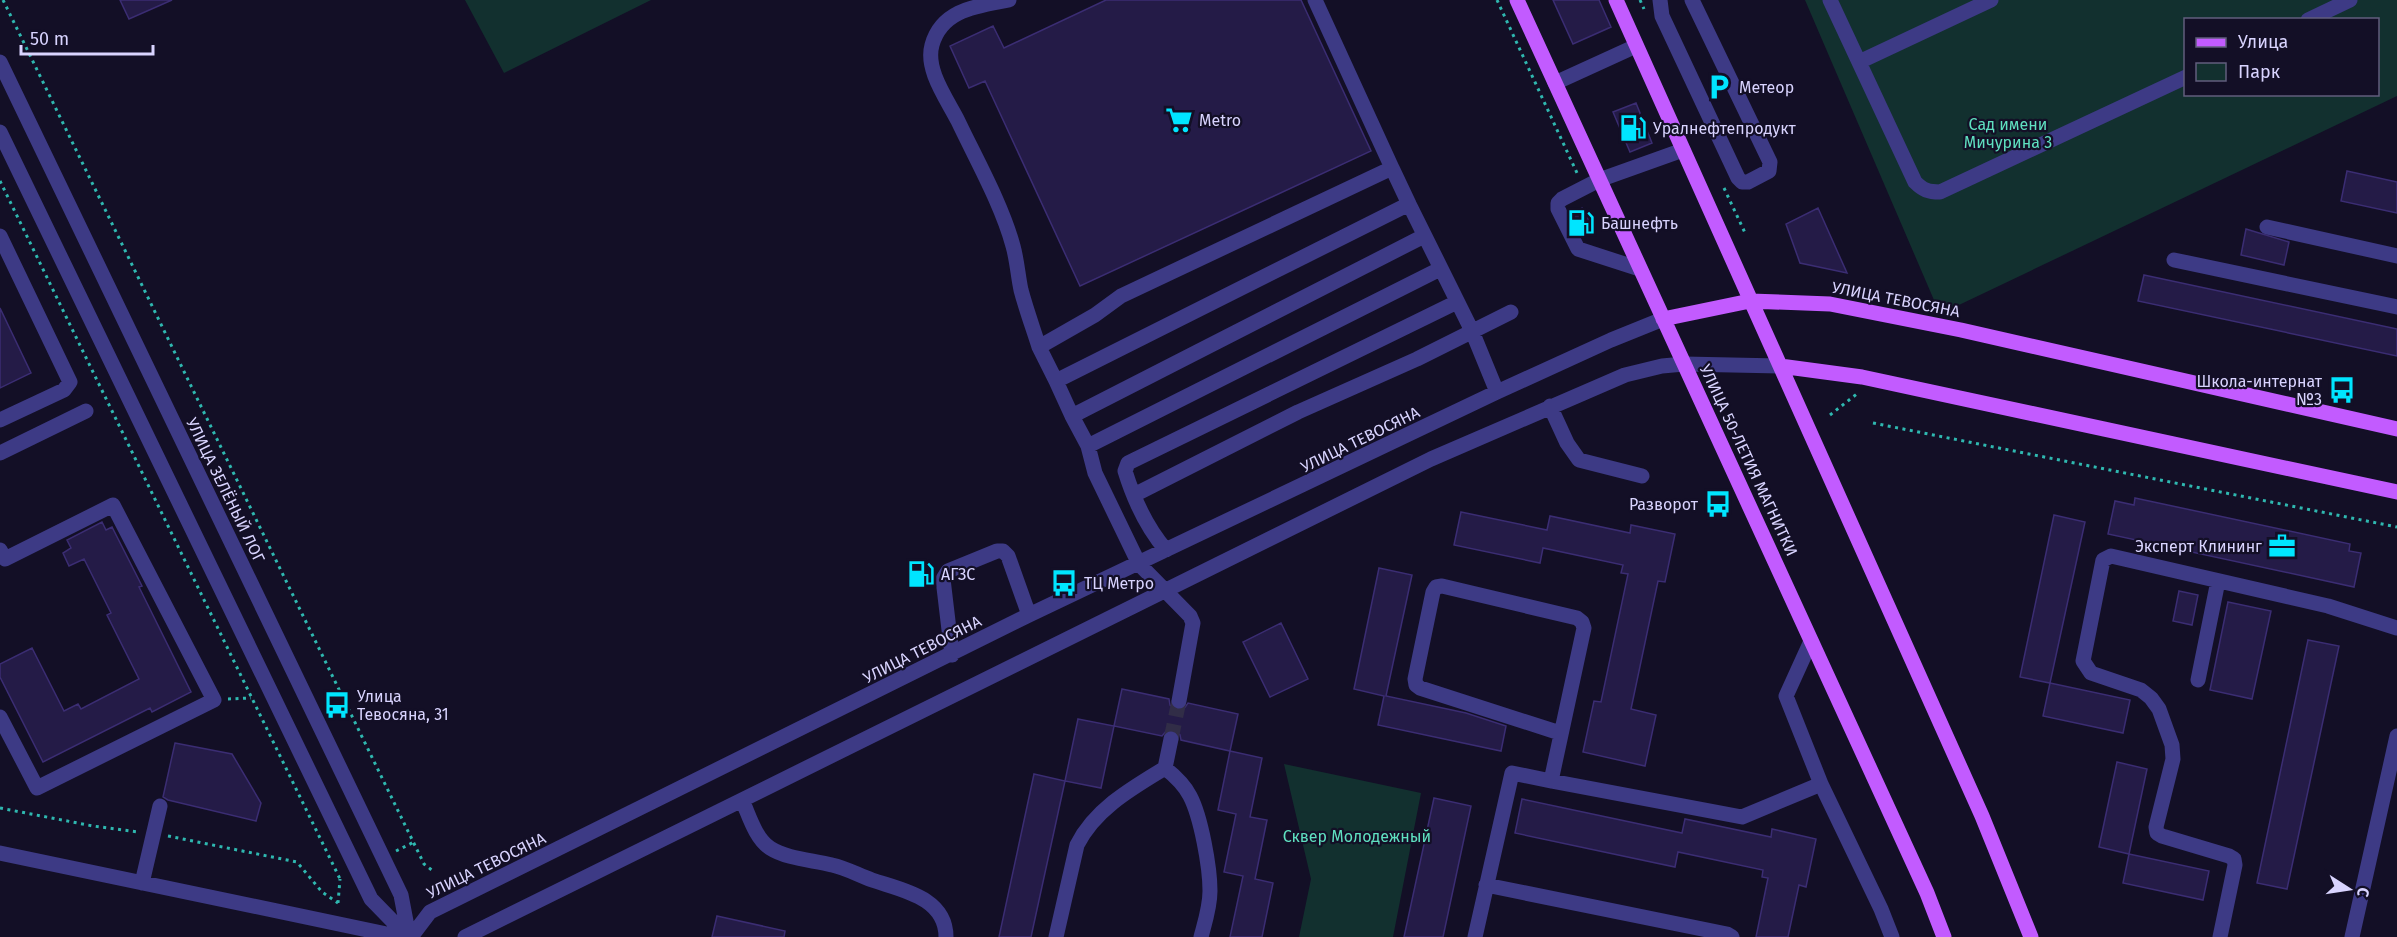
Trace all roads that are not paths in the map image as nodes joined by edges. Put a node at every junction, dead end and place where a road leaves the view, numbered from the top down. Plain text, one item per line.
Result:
1 (1009, 0) edge
2 (1315, 0) edge
3 (1517, 0) edge
4 (1616, 0) edge
5 (1660, 0) edge
6 (1692, 0) edge
7 (1830, 0) edge
8 (1991, 0) edge
9 (2350, 0) edge
10 (2312, 18) edge
11 (1636, 46) junction
12 (0, 62) edge
13 (1859, 62) junction
14 (2184, 78) edge
15 (1555, 83) junction
16 (0, 132) edge
17 (1683, 150) junction
18 (1392, 168) junction
19 (1599, 180) junction
20 (1409, 204) junction
21 (2267, 227) dead end
22 (0, 236) edge
23 (1424, 236) junction
24 (2397, 256) edge
25 (2174, 260) dead end
26 (1440, 269) junction
27 (1640, 269) junction
28 (1750, 301) junction
29 (1457, 302) junction
30 (2397, 307) edge
31 (1511, 312) dead end
32 (1664, 319) junction
33 (1472, 332) junction
34 (1039, 347) junction
35 (1684, 364) junction
36 (1780, 366) junction
37 (1056, 381) junction
38 (1497, 392) junction
39 (1550, 406) junction
40 (86, 411) dead end
41 (1072, 416) junction
42 (0, 420) edge
43 (2397, 429) edge
44 (1088, 446) junction
45 (0, 453) edge
46 (1642, 476) dead end
47 (2397, 492) edge
48 (1134, 495) junction
49 (0, 550) edge
50 (1166, 550) junction
51 (1139, 564) junction
52 (2218, 581) junction
53 (1166, 590) junction
54 (1029, 615) junction
55 (2397, 628) edge
56 (1811, 641) junction
57 (952, 655) junction
58 (2198, 680) dead end
59 (1179, 701) tunnel mouth
60 (0, 717) edge
61 (1560, 733) junction
62 (2397, 736) edge
63 (1171, 738) tunnel mouth
64 (1166, 768) junction
65 (1551, 781) junction
66 (1821, 784) junction
67 (742, 800) junction
68 (160, 806) dead end
69 (0, 853) edge
70 (142, 883) junction
71 (1485, 885) junction
72 (401, 937) edge
73 (409, 937) edge
74 (465, 937) edge
75 (946, 937) edge
76 (1056, 937) edge
77 (1201, 937) edge
78 (1474, 937) edge
79 (1732, 937) edge
80 (1892, 937) edge
81 (1944, 937) edge
82 (2031, 937) edge
83 (2220, 937) edge
84 (2352, 937) edge

1 - 34 street
2 - 18 street
3 - 15 main road, УЛИЦА 50-ЛЕТИЯ МАГНИТКИ
4 - 11 main road
5 - 6 street
7 - 13 street
8 - 13 street
9 - 10 street
11 - 15 street
11 - 17 main road
12 - 73 street, УЛИЦА ЗЕЛЁНЫЙ ЛОГ
13 - 14 street
15 - 19 main road, УЛИЦА 50-ЛЕТИЯ МАГНИТКИ
16 - 73 street
17 - 19 street
17 - 28 main road
18 - 20 street
18 - 34 street
19 - 27 main road, УЛИЦА 50-ЛЕТИЯ МАГНИТКИ
19 - 27 street
20 - 23 street
20 - 37 street
21 - 24 street
22 - 42 street
23 - 26 street
23 - 41 street
25 - 30 street
26 - 29 street
26 - 44 street
27 - 32 main road, УЛИЦА 50-ЛЕТИЯ МАГНИТКИ
28 - 32 main road, УЛИЦА ТЕВОСЯНА
28 - 36 main road
28 - 43 main road, УЛИЦА ТЕВОСЯНА
29 - 33 street
29 - 48 street
31 - 33 street
32 - 35 main road, УЛИЦА 50-ЛЕТИЯ МАГНИТКИ
32 - 38 street, УЛИЦА ТЕВОСЯНА
33 - 38 street
33 - 48 street
34 - 37 street
35 - 36 street
35 - 39 street
35 - 56 main road, УЛИЦА 50-ЛЕТИЯ МАГНИТКИ
36 - 47 main road
36 - 82 main road
37 - 41 street
38 - 50 street, УЛИЦА ТЕВОСЯНА
39 - 46 street
39 - 53 street
40 - 45 street
41 - 44 street
44 - 51 street
48 - 50 street
49 - 60 street
50 - 51 street, УЛИЦА ТЕВОСЯНА
51 - 53 street
51 - 54 street, УЛИЦА ТЕВОСЯНА
52 - 55 street
52 - 58 street
52 - 83 street
53 - 59 street
53 - 67 street
54 - 57 street, УЛИЦА ТЕВОСЯНА
54 - 57 street
56 - 66 street
56 - 81 main road, УЛИЦА 50-ЛЕТИЯ МАГНИТКИ
57 - 73 street, УЛИЦА ТЕВОСЯНА
61 - 61 street
61 - 65 street
62 - 84 street
63 - 64 street
64 - 76 street
64 - 77 street
65 - 66 street
65 - 71 street
66 - 80 street
67 - 74 street
67 - 75 street
68 - 70 street
69 - 70 street
70 - 72 street
71 - 78 street
71 - 79 street

